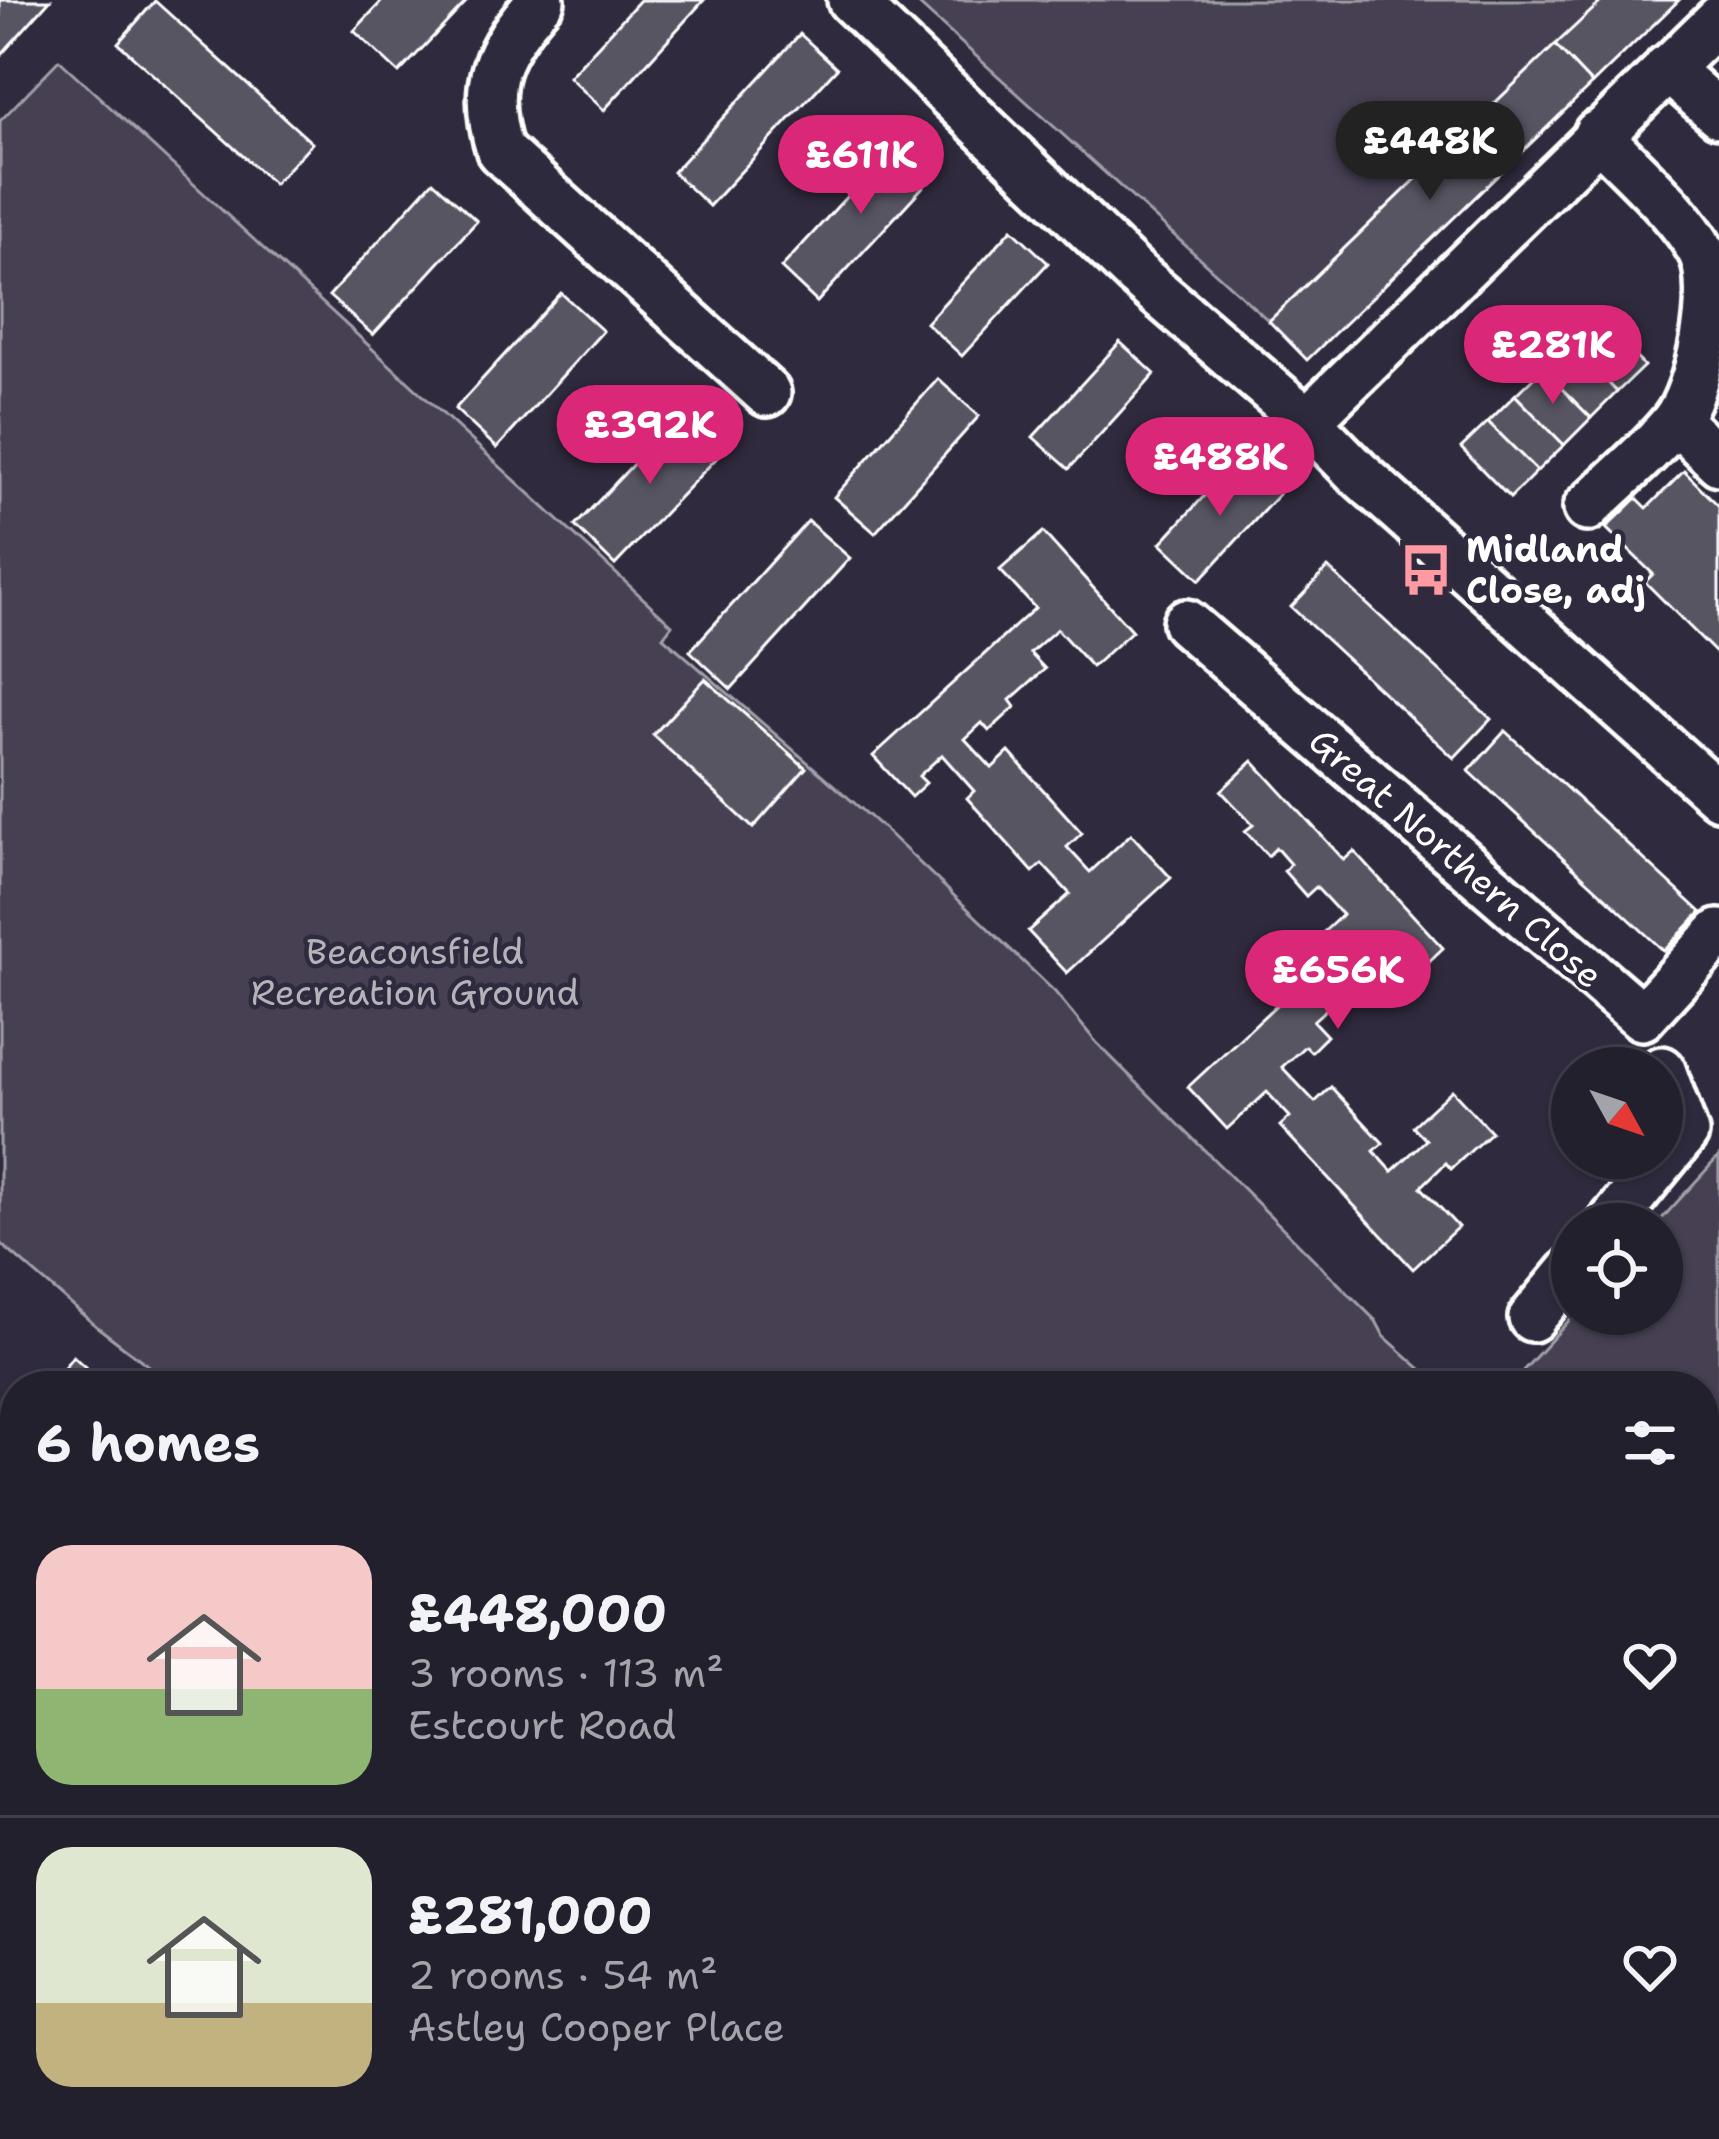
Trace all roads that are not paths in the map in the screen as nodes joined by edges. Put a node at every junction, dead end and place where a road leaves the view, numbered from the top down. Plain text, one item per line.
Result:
1 (541, 0) edge
2 (851, 0) edge
3 (1719, 20) edge
4 (1667, 68) junction
5 (1719, 114) edge
6 (1597, 134) junction
7 (767, 393) dead end
8 (1676, 420) junction
9 (1307, 421) junction
10 (1719, 462) edge
11 (1587, 508) dead end
12 (1186, 623) dead end
13 (1719, 796) edge
14 (1719, 933) edge
15 (1642, 1017) junction
16 (1654, 1047) edge
17 (1647, 1179) edge
18 (1627, 1203) edge
19 (1551, 1295) edge
20 (1532, 1318) dead end

1 - 7 street
2 - 9 street
3 - 4 street
4 - 5 street
4 - 6 street
6 - 8 street
6 - 9 street
8 - 10 street
8 - 11 street
9 - 13 street
12 - 15 street, Great Northern Close
14 - 15 street
15 - 16 street
17 - 18 street
19 - 20 street

